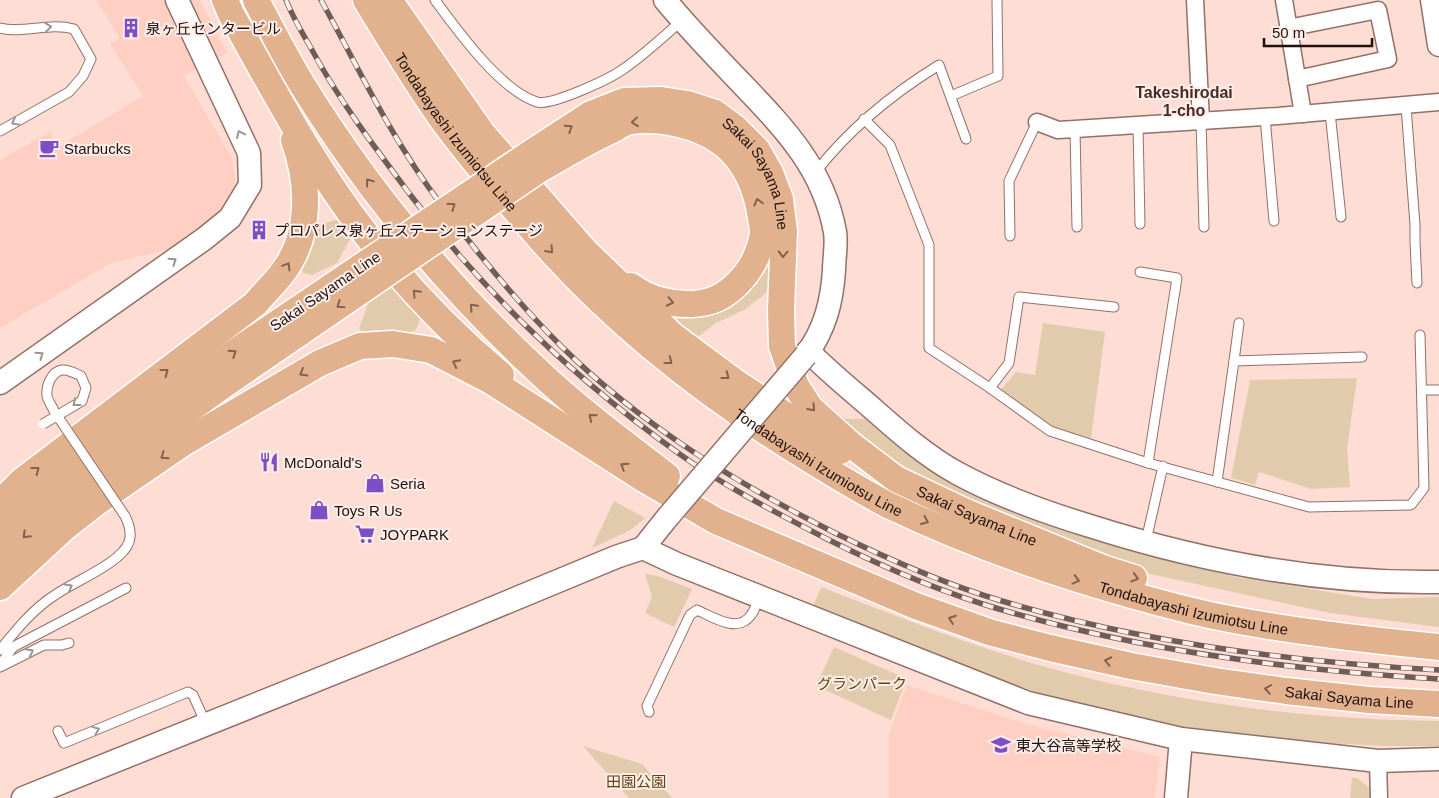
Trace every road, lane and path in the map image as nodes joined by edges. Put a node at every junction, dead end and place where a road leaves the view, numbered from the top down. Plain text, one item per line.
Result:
1 (178, 0) edge
2 (256, 0) edge
3 (366, 0) edge
4 (388, 0) edge
5 (410, 0) edge
6 (436, 0) edge
7 (665, 0) edge
8 (997, 0) edge
9 (1195, 0) edge
10 (1284, 0) edge
11 (1432, 0) edge
12 (227, 5) edge
13 (682, 20) junction
14 (0, 28) edge
15 (1288, 28) junction
16 (1439, 45) edge
17 (1297, 79) junction
18 (269, 82) junction
19 (951, 96) junction
20 (1439, 102) edge
21 (1406, 106) junction
22 (1330, 112) junction
23 (1303, 114) junction
24 (1265, 117) junction
25 (864, 119) junction
26 (1201, 121) junction
27 (1037, 122) joint
28 (1138, 125) junction
29 (1075, 129) junction
30 (0, 131) edge
31 (966, 139) dead end
32 (534, 162) junction
33 (815, 173) junction
34 (544, 204) junction
35 (1340, 217) dead end
36 (1274, 221) dead end
37 (1140, 224) dead end
38 (1077, 227) dead end
39 (1204, 227) dead end
40 (1010, 236) dead end
41 (584, 251) junction
42 (374, 270) junction
43 (1140, 272) dead end
44 (1417, 283) dead end
45 (1114, 307) dead end
46 (1239, 323) dead end
47 (1420, 335) dead end
48 (807, 353) junction
49 (1362, 357) dead end
50 (1234, 361) junction
51 (0, 383) edge
52 (990, 388) junction
53 (1422, 390) junction
54 (1439, 390) edge
55 (43, 424) dead end
56 (599, 450) junction
57 (1148, 463) junction
58 (1163, 466) junction
59 (896, 479) junction
60 (1217, 482) junction
61 (0, 503) edge
62 (0, 531) edge
63 (1146, 544) junction
64 (644, 548) junction
65 (0, 561) edge
66 (856, 581) junction
67 (1439, 582) edge
68 (0, 587) edge
69 (126, 588) dead end
70 (760, 596) junction
71 (47, 629) junction
72 (1439, 637) edge
73 (1439, 647) edge
74 (0, 650) edge
75 (0, 666) edge
76 (1439, 704) edge
77 (649, 712) dead end
78 (206, 724) junction
79 (58, 731) dead end
80 (1181, 740) junction
81 (1439, 759) edge
82 (1378, 761) junction
83 (23, 798) edge
84 (1176, 798) edge
85 (1379, 798) edge

51 -> 1 street
66 -> 2 main road
3 -> 73 main road, Tondabayashi Izumiotsu Line
4 - 34 main road
5 - 34 main road
6 - 13 lane
7 - 13 street
8 - 19 lane
9 - 26 street
10 - 15 street
11 - 16 street
12 - 18 main road
13 - 33 street
14 -> 30 lane
15 - 17 street
15 - 17 street
17 - 23 street
56 -> 18 main road
61 -> 18 main road
19 - 25 lane
19 - 31 lane
20 - 21 street
21 - 22 street
21 - 44 lane
22 - 23 street
22 - 35 lane
23 - 24 street
24 - 26 street
24 - 36 lane
25 - 33 lane
25 - 52 lane
26 - 28 street
26 - 39 lane
27 - 29 street
27 - 40 lane
28 - 29 street
28 - 37 lane
29 - 38 lane
41 -> 32 main road, Sakai Sayama Line
32 - 42 main road, Sakai Sayama Line, bridge
32 -> 59 main road, Sakai Sayama Line
33 - 48 street
34 - 41 main road
41 -> 59 main road
62 -> 42 main road, Sakai Sayama Line
42 -> 65 main road, Sakai Sayama Line
43 - 57 lane
45 - 52 lane
46 - 50 lane
47 - 53 lane
48 - 63 street
48 - 64 street, bridge
49 - 50 lane
50 - 60 lane
52 - 57 lane
53 - 54 lane
53 - 60 lane
74 -> 55 lane, bridge
66 -> 56 main road
56 -> 68 main road
57 - 58 lane
58 - 60 lane
58 - 63 lane
59 -> 72 main road, Sakai Sayama Line
63 - 67 street
64 - 70 street
64 - 78 street
76 -> 66 main road, Sakai Sayama Line
69 - 71 lane
70 - 77 lane
70 - 80 street
71 - 75 lane
75 -> 71 lane
79 -> 78 lane
78 - 83 street
80 - 82 street
80 - 84 street
81 - 82 street
82 - 85 street

